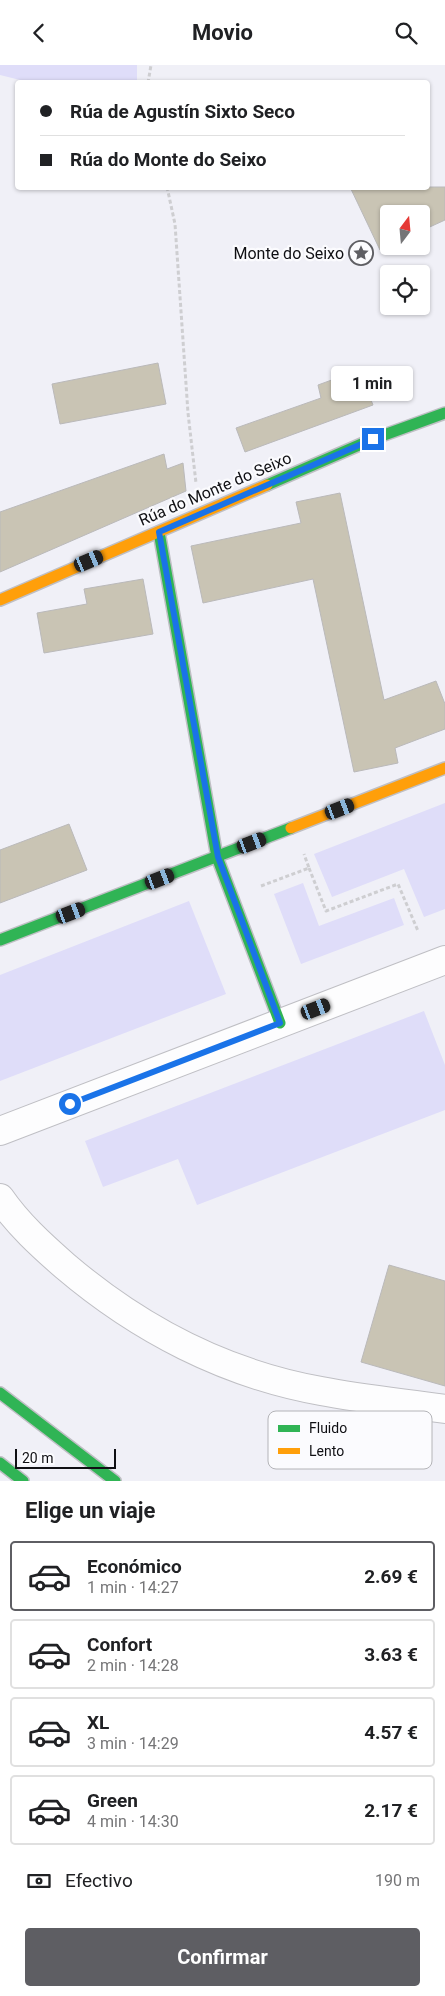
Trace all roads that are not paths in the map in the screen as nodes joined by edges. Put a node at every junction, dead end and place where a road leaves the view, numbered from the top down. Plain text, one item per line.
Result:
1 (445, 413) edge
2 (159, 532) junction
3 (0, 600) edge
4 (445, 768) edge
5 (218, 857) junction
6 (0, 940) edge
7 (445, 960) edge
8 (417, 971) junction
9 (445, 981) edge
10 (280, 1023) junction
11 (0, 1131) edge
12 (0, 1198) edge
13 (0, 1393) edge
14 (445, 1409) edge
15 (0, 1463) edge
16 (23, 1481) edge
17 (115, 1481) edge

1 - 2 main road, Rúa do Monte do Seixo
2 - 3 main road, Rúa do Monte do Seixo
2 - 5 main road
4 - 5 main road
5 - 6 main road
5 - 10 main road
7 - 8 street
8 - 9 street
8 - 10 street
10 - 11 street
12 - 14 street
13 - 17 main road
15 - 16 main road

